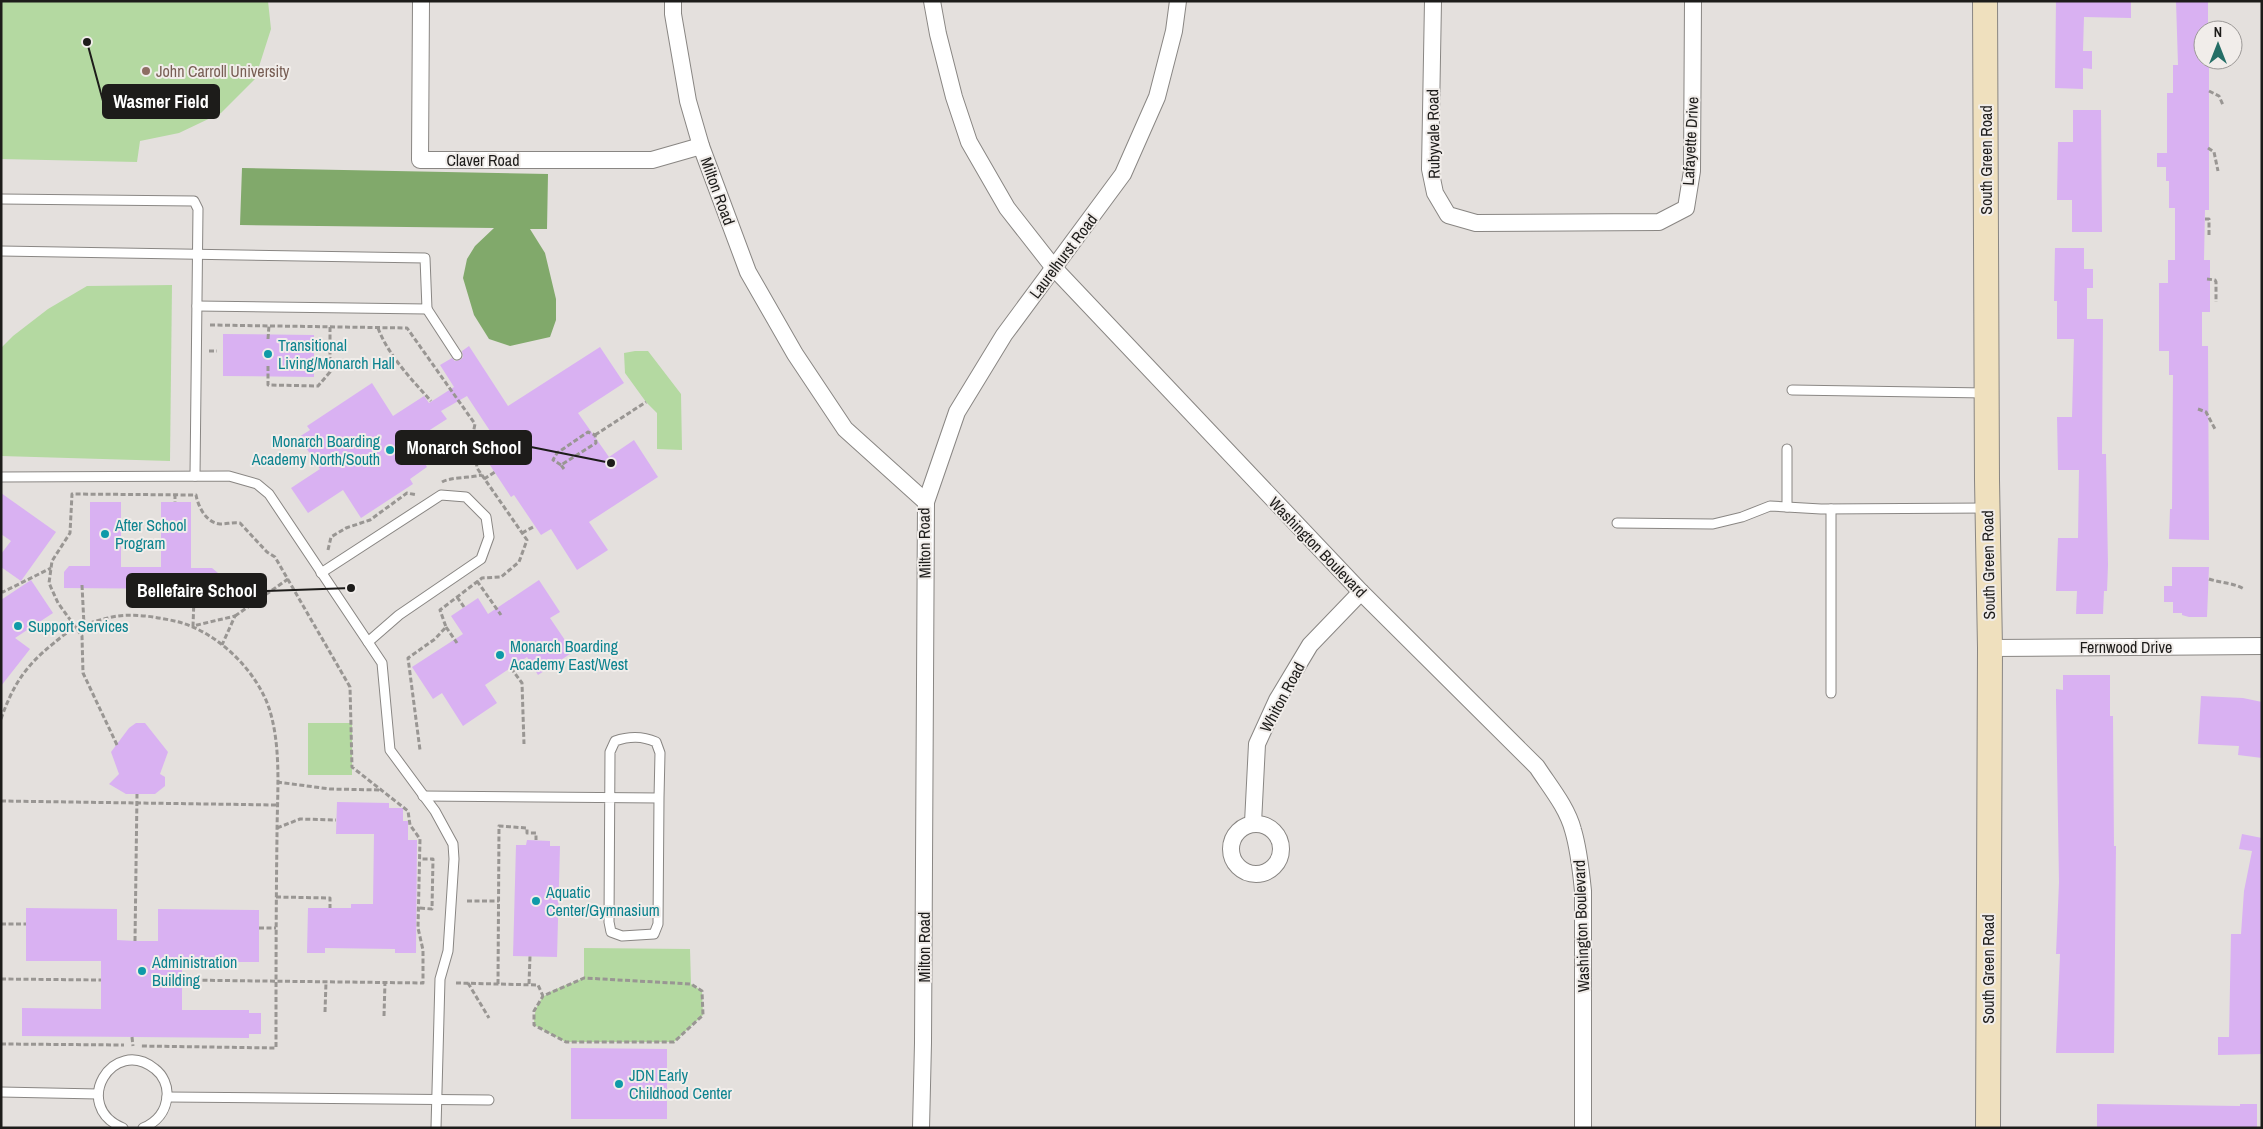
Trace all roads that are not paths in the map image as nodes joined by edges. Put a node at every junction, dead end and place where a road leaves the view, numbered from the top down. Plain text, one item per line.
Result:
1 (421, 1) edge
2 (673, 1) edge
3 (932, 1) edge
4 (1178, 1) edge
5 (1432, 1) edge
6 (1694, 1) edge
7 (1985, 1) edge
8 (701, 146) junction
9 (1, 199) edge
10 (1556, 223) joint
11 (1, 251) edge
12 (198, 255) junction
13 (1054, 268) junction
14 (197, 306) junction
15 (427, 309) junction
16 (457, 355) dead end
17 (1792, 390) dead end
18 (1986, 393) junction
19 (1787, 449) dead end
20 (195, 476) junction
21 (1, 477) edge
22 (926, 502) junction
23 (1787, 507) junction
24 (1987, 508) junction
25 (1832, 509) junction
26 (1617, 523) dead end
27 (321, 572) junction
28 (1361, 592) junction
29 (368, 642) junction
30 (2262, 646) edge
31 (1990, 648) junction
32 (1831, 693) dead end
33 (423, 796) junction
34 (609, 797) junction
35 (659, 798) junction
36 (1253, 823) dead end
37 (1, 1092) edge
38 (98, 1094) junction
39 (167, 1097) junction
40 (437, 1100) junction
41 (489, 1100) dead end
42 (123, 1128) edge
43 (143, 1128) edge
44 (436, 1128) edge
45 (921, 1128) edge
46 (1583, 1128) edge
47 (1988, 1128) edge

1 - 8 street, Claver Road
2 - 8 street, Milton Road
3 - 13 street, Washington Boulevard
4 - 13 street, Laurelhurst Road
5 - 10 street, Rubyvale Road
6 - 10 street, Lafayette Drive
7 - 18 main road, South Green Road
8 - 22 street, Milton Road
9 - 12 lane
11 - 12 lane
12 - 14 lane
12 - 15 lane
13 - 22 street, Laurelhurst Road
13 - 28 street, Washington Boulevard
14 - 15 lane
14 - 20 lane
15 - 16 lane
17 - 18 lane
18 - 24 main road, South Green Road
19 - 23 lane
20 - 21 lane
20 - 27 lane
22 - 45 street, Milton Road
23 - 25 lane
23 - 26 lane
24 - 25 lane
24 - 31 main road, South Green Road
25 - 32 lane
27 - 29 lane
27 - 29 lane
28 - 36 street, Whiton Road
28 - 46 street, Washington Boulevard
29 - 33 lane
30 - 31 street, Fernwood Drive
31 - 47 main road, South Green Road
33 - 34 lane
33 - 40 lane
34 - 35 lane
34 - 35 lane
34 - 35 lane
37 - 38 lane
38 - 39 lane
38 - 42 lane
39 - 40 lane
39 - 43 lane
40 - 41 lane
40 - 44 lane

